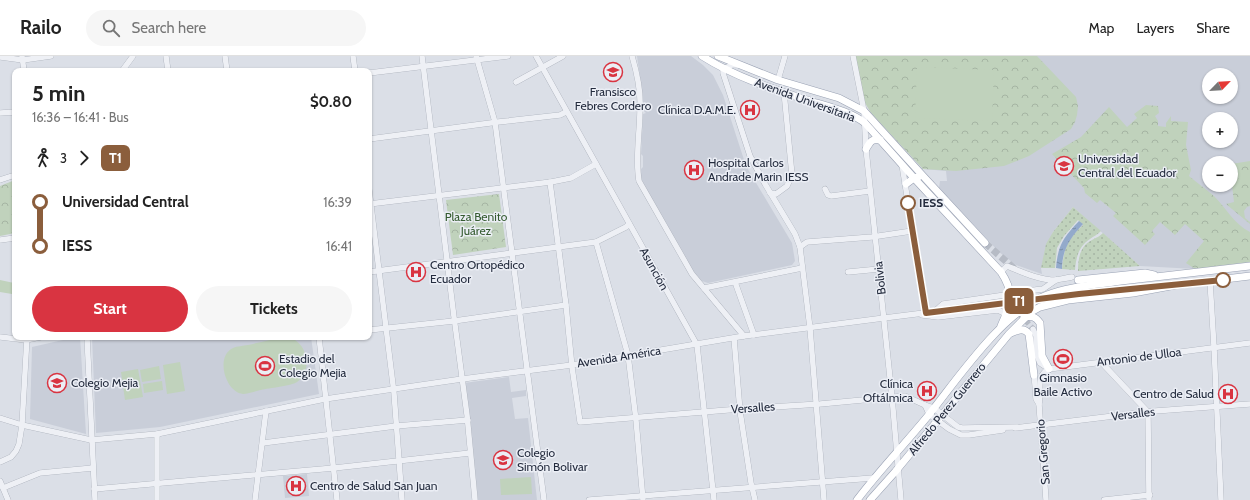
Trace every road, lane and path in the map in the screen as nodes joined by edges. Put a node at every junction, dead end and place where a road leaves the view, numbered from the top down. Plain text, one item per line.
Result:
1 (51, 56) edge
2 (133, 56) edge
3 (166, 56) edge
4 (225, 56) edge
5 (352, 56) edge
6 (422, 56) edge
7 (508, 56) edge
8 (536, 56) edge
9 (563, 56) edge
10 (632, 56) edge
11 (702, 56) edge
12 (718, 56) edge
13 (785, 56) edge
14 (853, 56) edge
15 (0, 57) edge
16 (22, 58) edge
17 (476, 58) edge
18 (738, 65) junction
19 (423, 67) junction
20 (24, 68) edge
21 (124, 68) edge
22 (168, 68) edge
23 (227, 68) edge
24 (354, 68) edge
25 (542, 68) junction
26 (723, 69) junction
27 (372, 73) edge
28 (778, 80) junction
29 (516, 82) dead end
30 (784, 92) junction
31 (864, 111) junction
32 (0, 112) edge
33 (12, 112) edge
34 (566, 112) junction
35 (495, 122) junction
36 (865, 122) junction
37 (431, 132) junction
38 (372, 139) edge
39 (880, 140) junction
40 (866, 149) junction
41 (596, 164) junction
42 (902, 165) junction
43 (12, 176) edge
44 (923, 176) junction
45 (914, 178) junction
46 (0, 180) edge
47 (550, 182) junction
48 (906, 184) junction
49 (504, 187) junction
50 (825, 189) dead end
51 (870, 191) junction
52 (770, 193) junction
53 (439, 196) junction
54 (372, 204) edge
55 (372, 219) edge
56 (629, 224) junction
57 (912, 230) junction
58 (875, 237) junction
59 (12, 238) edge
60 (0, 240) edge
61 (596, 242) junction
62 (985, 243) tunnel mouth
63 (558, 246) junction
64 (800, 247) junction
65 (513, 252) junction
66 (447, 261) junction
67 (1250, 266) edge
68 (802, 268) junction
69 (879, 269) junction
70 (379, 271) junction
71 (372, 272) edge
72 (848, 272) dead end
73 (1001, 272) junction
74 (1250, 276) edge
75 (1160, 277) junction
76 (1075, 278) joint
77 (1056, 280) junction
78 (1210, 281) junction
79 (735, 282) junction
80 (1176, 285) junction
81 (704, 288) junction
82 (1079, 294) tunnel mouth
83 (1011, 295) junction
84 (996, 304) tunnel mouth
85 (566, 305) junction
86 (520, 311) junction
87 (934, 312) junction
88 (926, 313) junction
89 (912, 314) junction
90 (1024, 317) junction
91 (884, 318) junction
92 (1005, 318) junction
93 (454, 321) junction
94 (386, 327) junction
95 (810, 328) junction
96 (372, 329) edge
97 (1033, 329) tunnel mouth
98 (999, 330) junction
99 (1009, 334) junction
100 (754, 335) junction
101 (744, 336) junction
102 (0, 338) edge
103 (12, 338) edge
104 (734, 338) junction
105 (27, 340) edge
106 (87, 340) edge
107 (319, 340) edge
108 (1250, 343) edge
109 (697, 345) junction
110 (1214, 347) junction
111 (1036, 353) junction
112 (628, 355) junction
113 (1100, 362) junction
114 (572, 365) junction
115 (1049, 369) junction
116 (527, 371) junction
117 (1034, 375) junction
118 (462, 379) junction
119 (394, 389) junction
120 (892, 397) junction
121 (325, 399) junction
122 (816, 404) junction
123 (1039, 404) junction
124 (1250, 404) edge
125 (1217, 406) junction
126 (740, 409) junction
127 (266, 411) junction
128 (932, 411) junction
129 (1148, 412) junction
130 (705, 413) junction
131 (939, 417) junction
132 (0, 418) edge
133 (636, 418) junction
134 (468, 420) junction
135 (22, 425) junction
136 (1040, 425) junction
137 (396, 426) junction
138 (157, 434) junction
139 (330, 435) junction
140 (91, 440) junction
141 (263, 443) junction
142 (897, 451) junction
143 (470, 453) junction
144 (398, 460) junction
145 (0, 462) edge
146 (899, 467) junction
147 (93, 468) junction
148 (334, 468) junction
149 (258, 474) junction
150 (873, 478) junction
151 (0, 481) edge
152 (157, 482) junction
153 (823, 482) junction
154 (3, 488) junction
155 (94, 488) junction
156 (752, 488) junction
157 (713, 490) junction
158 (644, 496) edge
159 (1150, 498) edge
160 (8, 500) edge
161 (94, 500) edge
162 (157, 500) edge
163 (255, 500) edge
164 (337, 500) edge
165 (402, 500) edge
166 (475, 500) edge
167 (544, 500) edge
168 (589, 500) edge
169 (714, 500) edge
170 (755, 500) edge
171 (824, 500) edge
172 (856, 500) edge
173 (870, 500) edge
174 (901, 500) edge
175 (1046, 500) edge
176 (1104, 500) edge
177 (1221, 500) edge

1 - 16 street
2 - 21 street
3 - 22 street
4 - 23 street
5 - 24 street
6 - 19 street
7 - 17 street
8 - 25 street, Asunción
9 - 25 street
10 - 81 street
11 - 26 main road, Avenida Universitaria
12 - 18 main road, Avenida Universitaria
13 - 28 street
14 - 31 street, Bolivia
15 - 16 street
16 - 20 street
17 - 19 street
17 - 35 street
18 - 26 street
18 - 28 main road, Avenida Universitaria
19 - 27 street
19 - 37 street
25 - 29 street
25 - 34 street, Asunción
26 - 30 main road, Avenida Universitaria
26 - 52 street
28 - 31 main road, Avenida Universitaria
30 - 36 main road, Avenida Universitaria
30 - 52 street
31 - 36 street, Bolivia
31 - 44 main road, Avenida Universitaria
32 - 33 street
34 - 35 street
34 - 41 street, Asunción
35 - 37 street
35 - 49 street
36 - 39 main road, Avenida Universitaria
36 - 40 street, Bolivia
37 - 38 street
37 - 53 street
39 - 40 main road
39 - 42 main road, Avenida Universitaria
40 - 51 street, Bolivia
41 - 47 street
41 - 56 street, Asunción
42 - 45 main road, Avenida Universitaria
42 - 48 street
43 - 46 street
44 - 45 main road
44 - 62 main road, Avenida Universitaria
45 - 48 main road
45 - 73 main road, Avenida Universitaria
47 - 49 street
47 - 63 street
48 - 57 street
49 - 53 street
49 - 65 street
50 - 51 street
51 - 58 street, Bolivia
52 - 64 street
53 - 54 street
53 - 66 street
55 - 70 street
56 - 61 street
56 - 109 street, Asunción
57 - 58 street
57 - 88 street
58 - 64 street
58 - 69 street, Bolivia
59 - 60 street
61 - 63 street
61 - 112 street
63 - 65 street
63 - 85 street
64 - 68 street
65 - 66 street
65 - 86 street
66 - 70 street
66 - 93 street
67 - 75 main road
68 - 79 street
68 - 95 street
69 - 72 street
69 - 91 street, Bolivia
70 - 71 street
70 - 94 street
73 - 77 street
73 - 83 main road, Avenida Universitaria
74 - 78 main road
75 - 76 main road
75 - 98 main road
76 - 77 street
77 - 83 street, Avenida América
78 - 80 main road
78 - 110 street
79 - 81 street
79 - 100 street
80 - 82 main road
80 - 90 main road
81 - 101 street
83 - 87 street, Avenida América
83 - 92 main road
84 - 87 street, Avenida América
85 - 86 street
85 - 114 street
86 - 93 street
86 - 116 street
87 - 88 street, Avenida América
88 - 89 street, Avenida América
89 - 91 street, Avenida América
89 - 92 street, Avenida América
90 - 99 main road, Alfredo Perez Guerrero
90 - 115 main road
91 - 95 street, Avenida América
91 - 120 street, Bolivia
92 - 98 main road
93 - 94 street
93 - 118 street
94 - 96 street
94 - 119 street
95 - 100 street, Avenida América
95 - 122 street
97 - 111 street, San Gregorio
98 - 128 main road, Alfredo Perez Guerrero
99 - 117 main road
99 - 131 main road, Alfredo Perez Guerrero
100 - 101 street, Avenida América
101 - 104 street, Avenida América
102 - 103 street
104 - 109 street, Avenida América
104 - 126 street
105 - 135 street
106 - 140 street
107 - 121 street
108 - 110 street, Antonio de Ulloa
109 - 112 street, Avenida América
109 - 130 street, Asunción
110 - 113 street, Antonio de Ulloa
110 - 125 street
111 - 115 street
111 - 117 street, San Gregorio
112 - 114 street, Avenida América
112 - 133 street
113 - 115 street, Antonio de Ulloa
113 - 129 street
114 - 116 street, Avenida América
114 - 133 street, Versalles
115 - 123 street, San Gregorio
116 - 118 street, Avenida América
116 - 167 street
117 - 123 street, San Gregorio
118 - 119 street, Avenida América
118 - 134 street
119 - 121 street, Avenida América
119 - 137 street
120 - 122 street, Versalles
120 - 128 street, Versalles
120 - 142 street, Bolivia
121 - 127 street, Avenida América
121 - 139 street
122 - 126 street, Versalles
122 - 153 street
123 - 136 street, San Gregorio
124 - 125 street, Versalles
125 - 129 street, Versalles
125 - 177 street
126 - 130 street, Versalles
126 - 156 street
127 - 138 street, Avenida América
127 - 141 street
128 - 131 street, Versalles
128 - 142 main road, Alfredo Perez Guerrero
129 - 136 street, Versalles
129 - 159 street
130 - 133 street, Versalles
130 - 157 street, Asunción
131 - 136 street, Versalles
131 - 146 main road, Alfredo Perez Guerrero
132 - 135 street, Avenida América
133 - 158 street
134 - 137 street
134 - 143 street
135 - 140 street, Avenida América
135 - 145 street
136 - 175 street, San Gregorio
137 - 139 street
137 - 144 street
138 - 140 street, Avenida América
138 - 152 street
139 - 141 street
139 - 148 street
140 - 147 street
141 - 149 street
142 - 146 street, Bolivia
142 - 150 main road, Alfredo Perez Guerrero
143 - 144 street
143 - 166 street
144 - 148 street
144 - 165 street
146 - 173 main road, Alfredo Perez Guerrero
146 - 174 street, Bolivia
147 - 154 street
147 - 155 street
148 - 149 street
148 - 164 street
149 - 152 street
149 - 163 street
150 - 153 street
150 - 172 main road, Alfredo Perez Guerrero
151 - 154 street
152 - 155 street
152 - 162 street
153 - 156 street
153 - 171 street
154 - 160 street
155 - 161 street
156 - 157 street
156 - 170 street
157 - 158 street
157 - 169 street, Asunción
158 - 168 street
159 - 176 street

